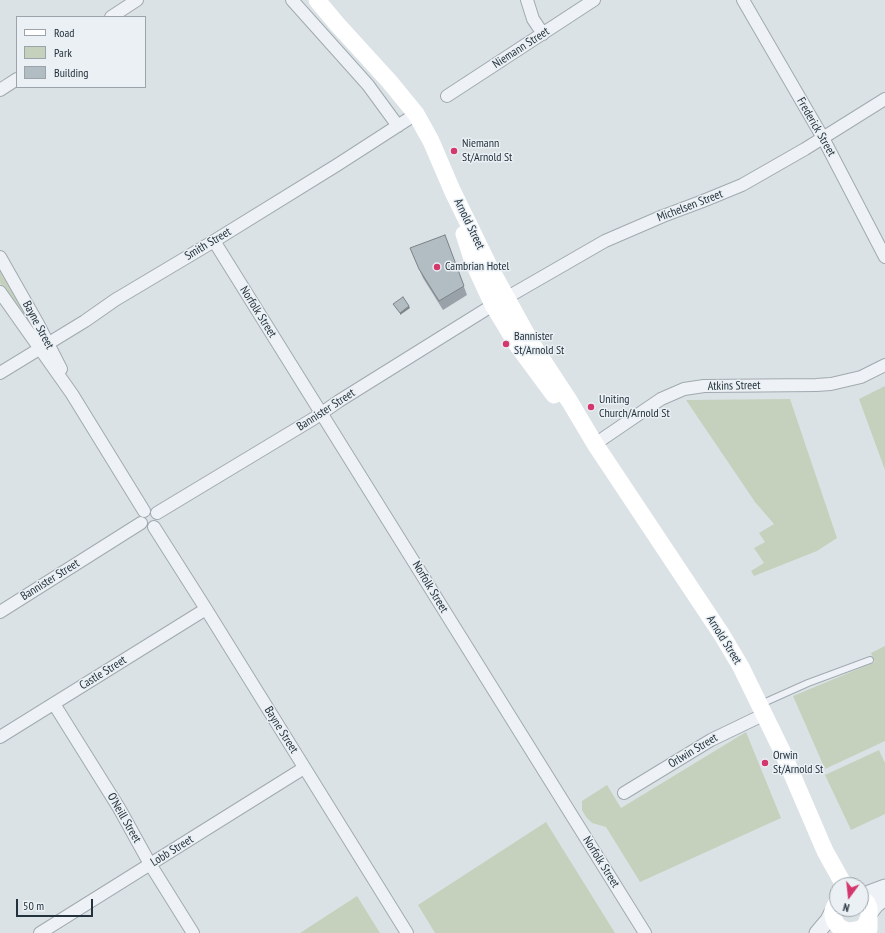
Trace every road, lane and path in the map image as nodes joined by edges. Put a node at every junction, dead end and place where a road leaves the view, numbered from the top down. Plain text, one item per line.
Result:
1 (137, 0) edge
2 (292, 0) edge
3 (311, 0) edge
4 (318, 0) edge
5 (527, 0) edge
6 (594, 0) edge
7 (743, 0) edge
8 (113, 16) edge
9 (337, 24) junction
10 (543, 34) junction
11 (16, 80) edge
12 (0, 90) edge
13 (447, 96) dead end
14 (885, 99) edge
15 (416, 114) junction
16 (398, 126) junction
17 (823, 138) junction
18 (214, 241) junction
19 (0, 257) edge
20 (885, 257) edge
21 (0, 292) edge
22 (499, 302) junction
23 (44, 346) junction
24 (885, 365) edge
25 (0, 373) edge
26 (321, 414) junction
27 (595, 444) junction
28 (144, 510) junction
29 (158, 513) junction
30 (141, 523) junction
31 (154, 527) junction
32 (206, 609) junction
33 (0, 612) edge
34 (870, 660) dead end
35 (54, 704) junction
36 (763, 710) junction
37 (0, 738) edge
38 (304, 768) junction
39 (624, 793) dead end
40 (825, 851) junction
41 (150, 864) junction
42 (831, 877) edge
43 (840, 877) edge
44 (885, 887) edge
45 (869, 894) edge
46 (885, 898) edge
47 (830, 917) edge
48 (833, 917) edge
49 (870, 921) edge
50 (846, 932) edge
51 (40, 933) edge
52 (193, 933) edge
53 (407, 933) edge
54 (645, 933) edge
55 (817, 933) edge

1 - 8 street
2 - 16 street
3 - 9 main road, Arnold Street
4 - 9 main road, Arnold Street
5 - 10 street
6 - 10 street, Niemann Street
7 - 17 street, Frederick Street
9 - 15 main road, Arnold Street
10 - 13 street, Niemann Street
11 - 12 street
14 - 17 street, Michelsen Street
15 - 16 street, Smith Street
15 - 22 main road, Arnold Street
16 - 18 street, Smith Street
17 - 20 street, Frederick Street
17 - 22 street, Michelsen Street
18 - 23 street, Smith Street
18 - 26 street, Norfolk Street
19 - 23 street, Bayne Street
21 - 23 street, Bayne Street
22 - 26 street, Bannister Street
22 - 27 main road, Arnold Street
23 - 25 street, Smith Street
23 - 28 street, Bayne Street
24 - 27 street, Atkins Street
26 - 29 street, Bannister Street
26 - 54 street, Norfolk Street
27 - 36 main road, Arnold Street
28 - 29 street
28 - 30 street
29 - 31 street
30 - 31 street
30 - 33 street, Bannister Street
31 - 32 street, Bayne Street
32 - 35 street, Castle Street
32 - 38 street, Bayne Street
34 - 36 lane
35 - 37 street, Castle Street
35 - 41 street, O'Neill Street
36 - 39 street, Orlwin Street
36 - 40 main road, Arnold Street
38 - 41 street, Lobb Street
38 - 53 street, Bayne Street
40 - 42 main road, Arnold Street
40 - 43 main road, Arnold Street
41 - 51 street, Lobb Street
41 - 52 street, O'Neill Street
44 - 45 street
46 - 49 street
47 - 55 street
48 - 50 main road, Arnold Street
49 - 50 main road

